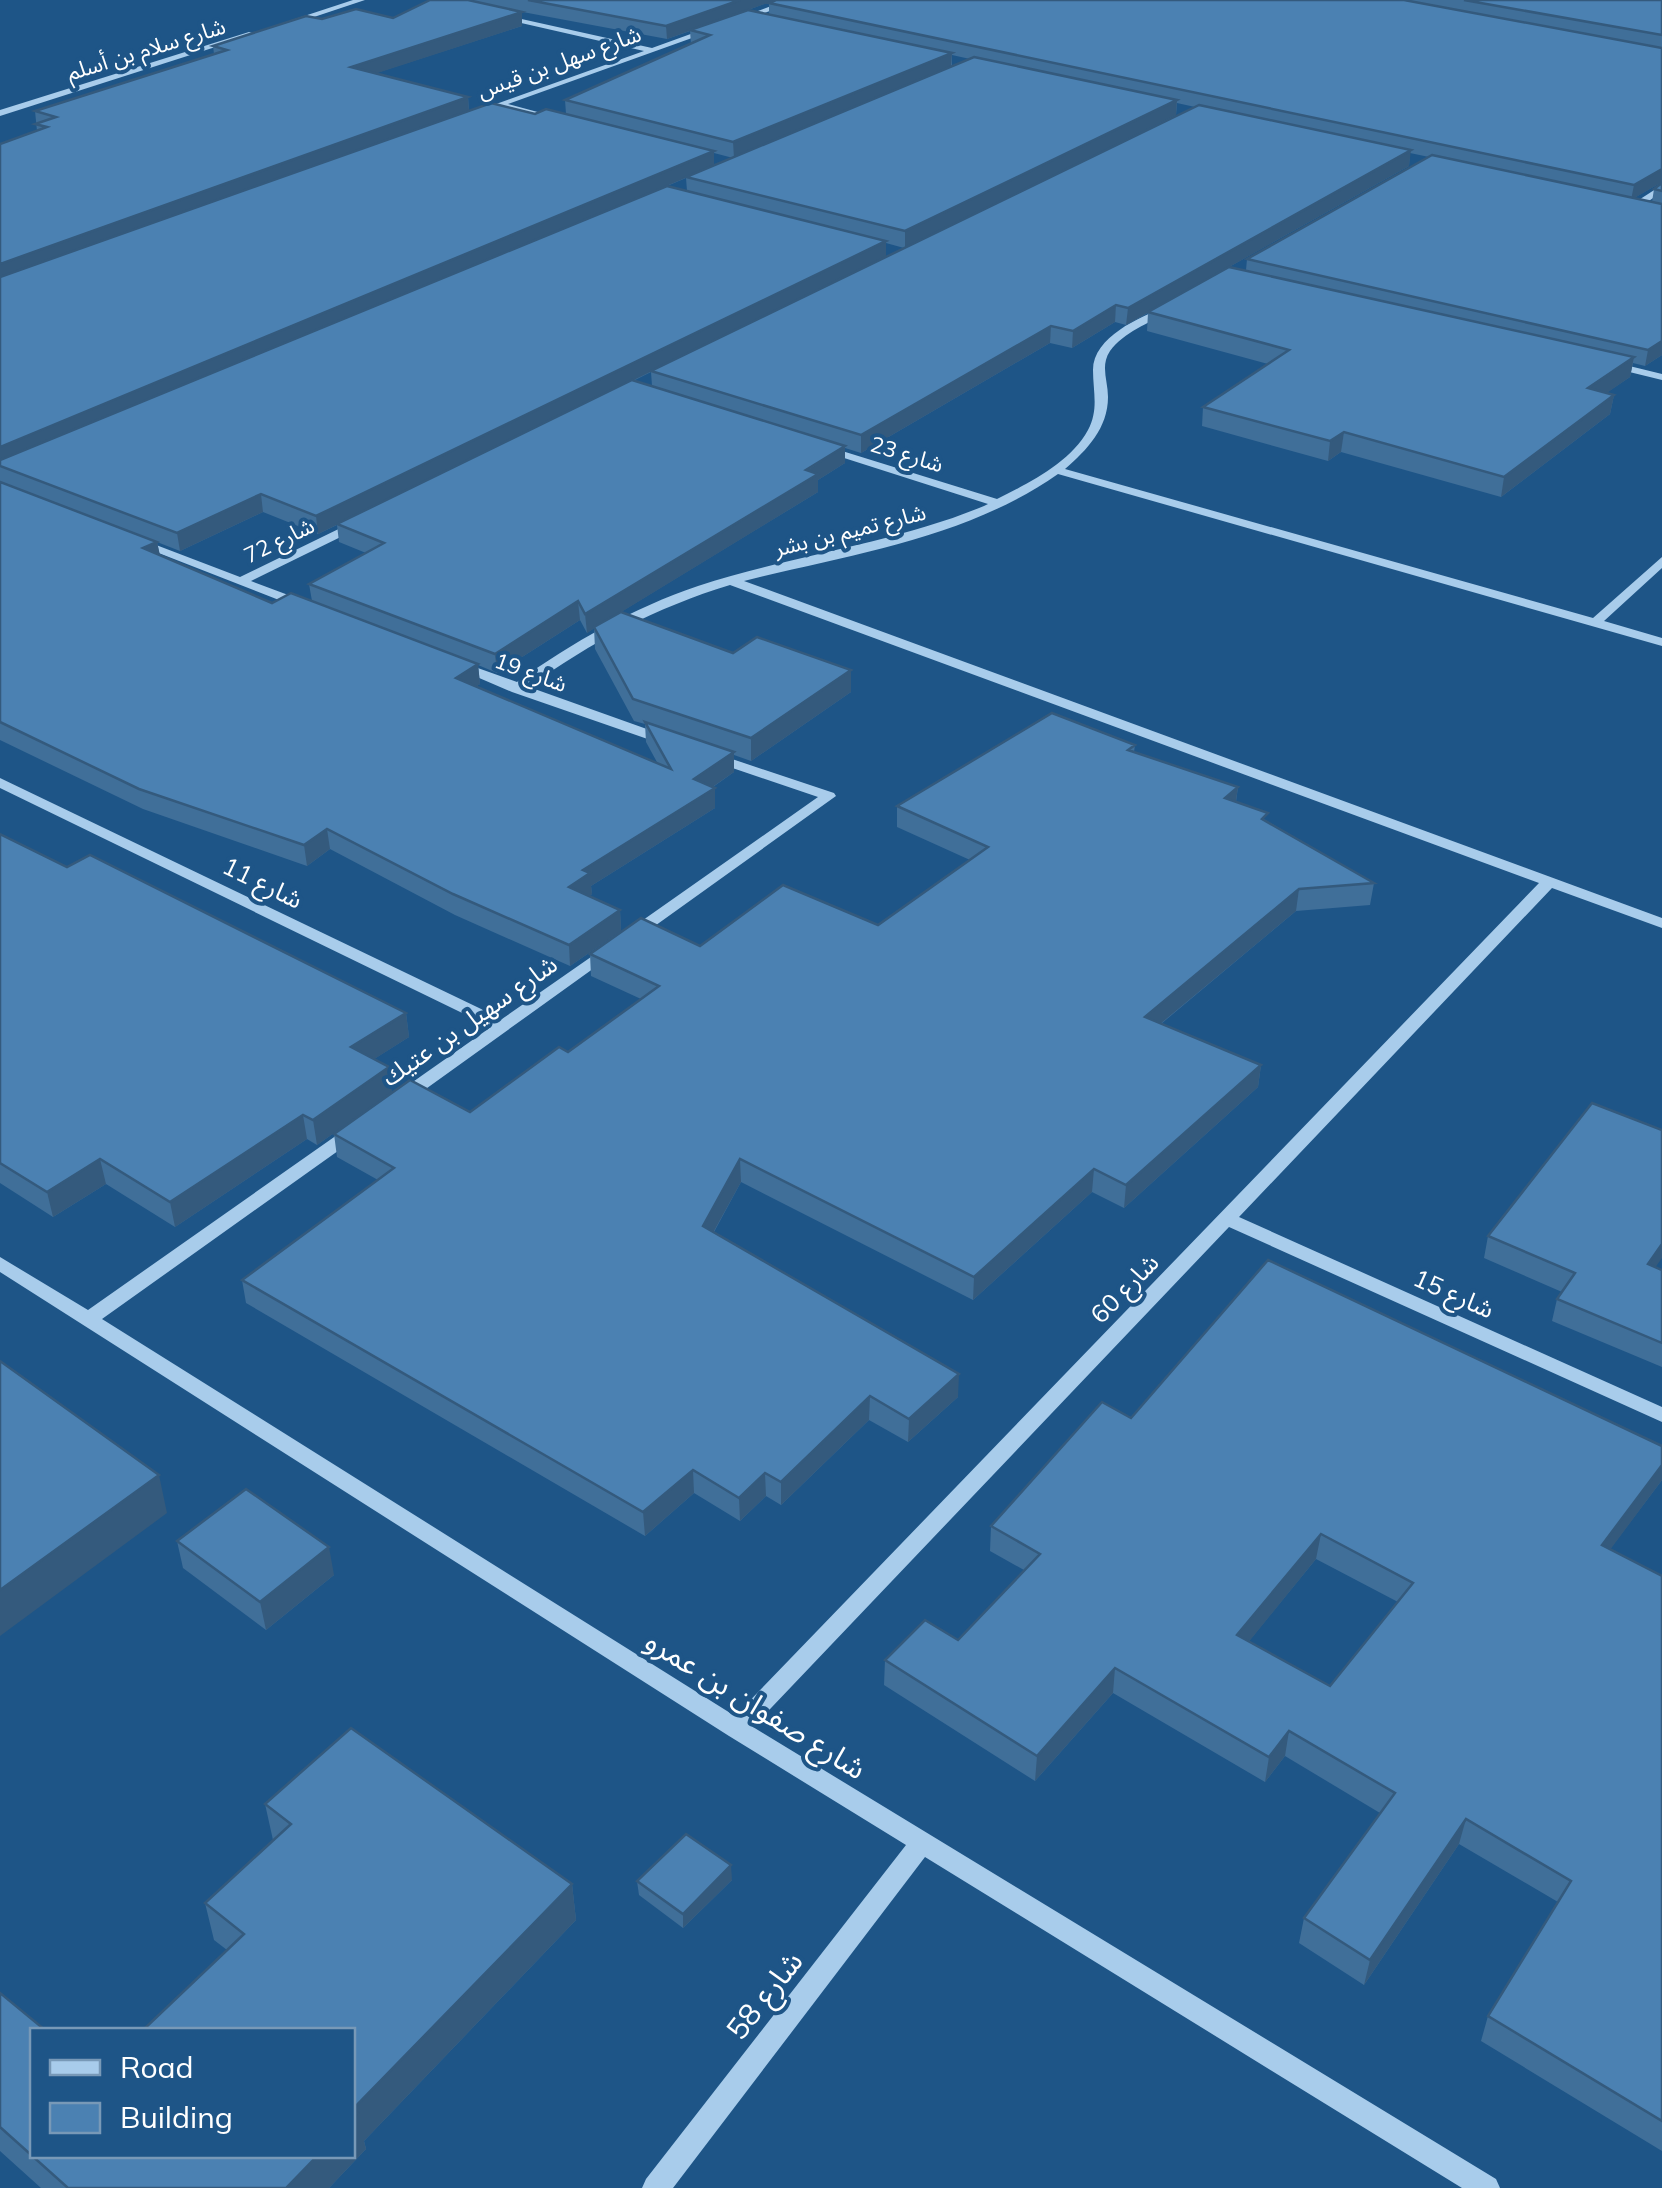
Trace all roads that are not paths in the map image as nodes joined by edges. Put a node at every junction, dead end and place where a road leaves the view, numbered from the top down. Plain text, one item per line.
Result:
1 (361, 0) edge
2 (794, 0) edge
3 (488, 12) edge
4 (747, 17) junction
5 (766, 21) edge
6 (652, 50) junction
7 (500, 105) junction
8 (0, 113) edge
9 (460, 119) edge
10 (572, 123) edge
11 (1662, 188) edge
12 (1615, 203) edge
13 (1634, 207) junction
14 (1648, 210) edge
15 (1174, 306) edge
16 (1587, 359) edge
17 (1662, 377) edge
18 (815, 447) edge
19 (1056, 470) junction
20 (999, 504) junction
21 (365, 520) edge
22 (130, 539) edge
23 (1662, 560) edge
24 (730, 580) junction
25 (241, 581) junction
26 (315, 610) edge
27 (1595, 624) junction
28 (1662, 642) edge
29 (443, 660) edge
30 (517, 689) junction
31 (682, 746) edge
32 (700, 752) edge
33 (0, 782) edge
34 (1549, 882) junction
35 (1662, 923) edge
36 (504, 1026) junction
37 (392, 1105) edge
38 (376, 1116) edge
39 (1226, 1218) junction
40 (0, 1263) edge
41 (88, 1320) junction
42 (1662, 1415) edge
43 (737, 1729) junction
44 (924, 1841) junction
45 (656, 2188) edge
46 (1486, 2188) edge

1 - 8 street, شارع سلام بن أسلم
2 - 4 street, شارع سهل بن قيس
3 - 6 street
4 - 5 street
4 - 6 street, شارع سهل بن قيس
6 - 7 street, شارع سهل بن قيس
7 - 9 street, شارع سهل بن قيس
7 - 10 street
11 - 13 street
12 - 13 street
13 - 14 street
15 - 19 street, شارع تميم بن بشر
16 - 17 street
18 - 20 street, شارع 23
19 - 20 street, شارع تميم بن بشر
19 - 27 street
20 - 24 street, شارع تميم بن بشر
21 - 25 street, شارع 72
22 - 25 street
23 - 27 street
24 - 30 street, شارع تميم بن بشر
24 - 34 street
25 - 26 street
27 - 28 street
29 - 30 street, شارع 19
30 - 31 street, شارع 19
32 - 36 street, شارع سهيل بن عتيك
33 - 36 street, شارع 11
34 - 35 street
34 - 39 street, شارع 60
36 - 37 street, شارع سهيل بن عتيك
38 - 41 street, شارع سهيل بن عتيك
39 - 42 street, شارع 15
39 - 43 street, شارع 60
40 - 41 street, شارع صفوان بن عمرو
41 - 43 street, شارع صفوان بن عمرو
43 - 44 street, شارع صفوان بن عمرو
44 - 45 street, شارع 58
44 - 46 street, شارع صفوان بن عمرو

